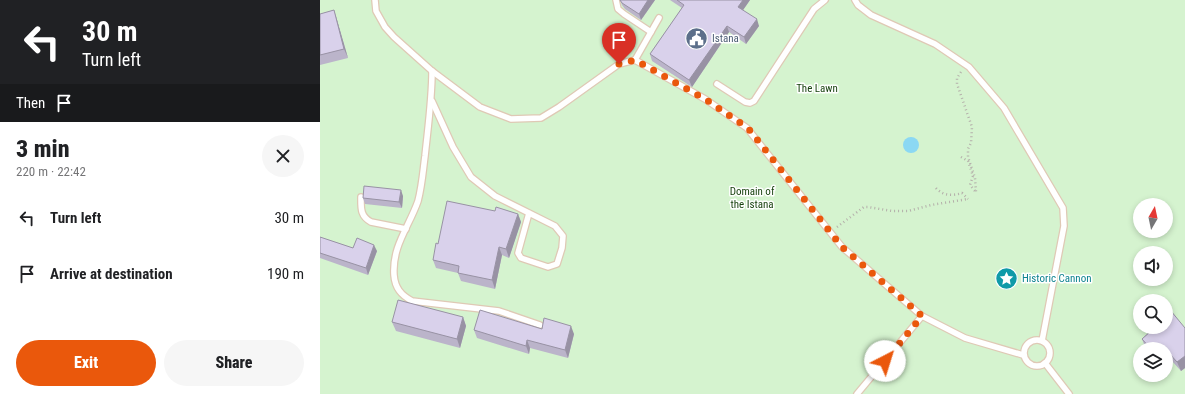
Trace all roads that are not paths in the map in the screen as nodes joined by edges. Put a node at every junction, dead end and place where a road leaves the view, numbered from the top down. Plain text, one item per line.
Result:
1 (376, 0) edge
2 (616, 0) edge
3 (825, 0) edge
4 (855, 0) edge
5 (659, 18) dead end
6 (651, 32) junction
7 (635, 60) junction
8 (432, 70) junction
9 (717, 84) dead end
10 (432, 100) junction
11 (361, 197) dead end
12 (529, 213) junction
13 (406, 229) junction
14 (922, 316) junction
15 (540, 325) dead end
16 (1042, 341) junction
17 (1023, 355) junction
18 (1046, 363) junction
19 (857, 394) edge
20 (1068, 394) edge

1 - 8 lane
2 - 6 lane
3 - 9 lane
4 - 16 lane
5 - 6 lane
6 - 7 lane
7 - 8 lane
7 - 14 lane
8 - 10 lane
10 - 12 lane
10 - 13 lane
11 - 13 lane
12 - 12 lane
13 - 15 lane
14 - 17 lane
14 - 19 lane
16 - 17 lane
16 - 18 lane
17 - 18 lane
18 - 20 lane

